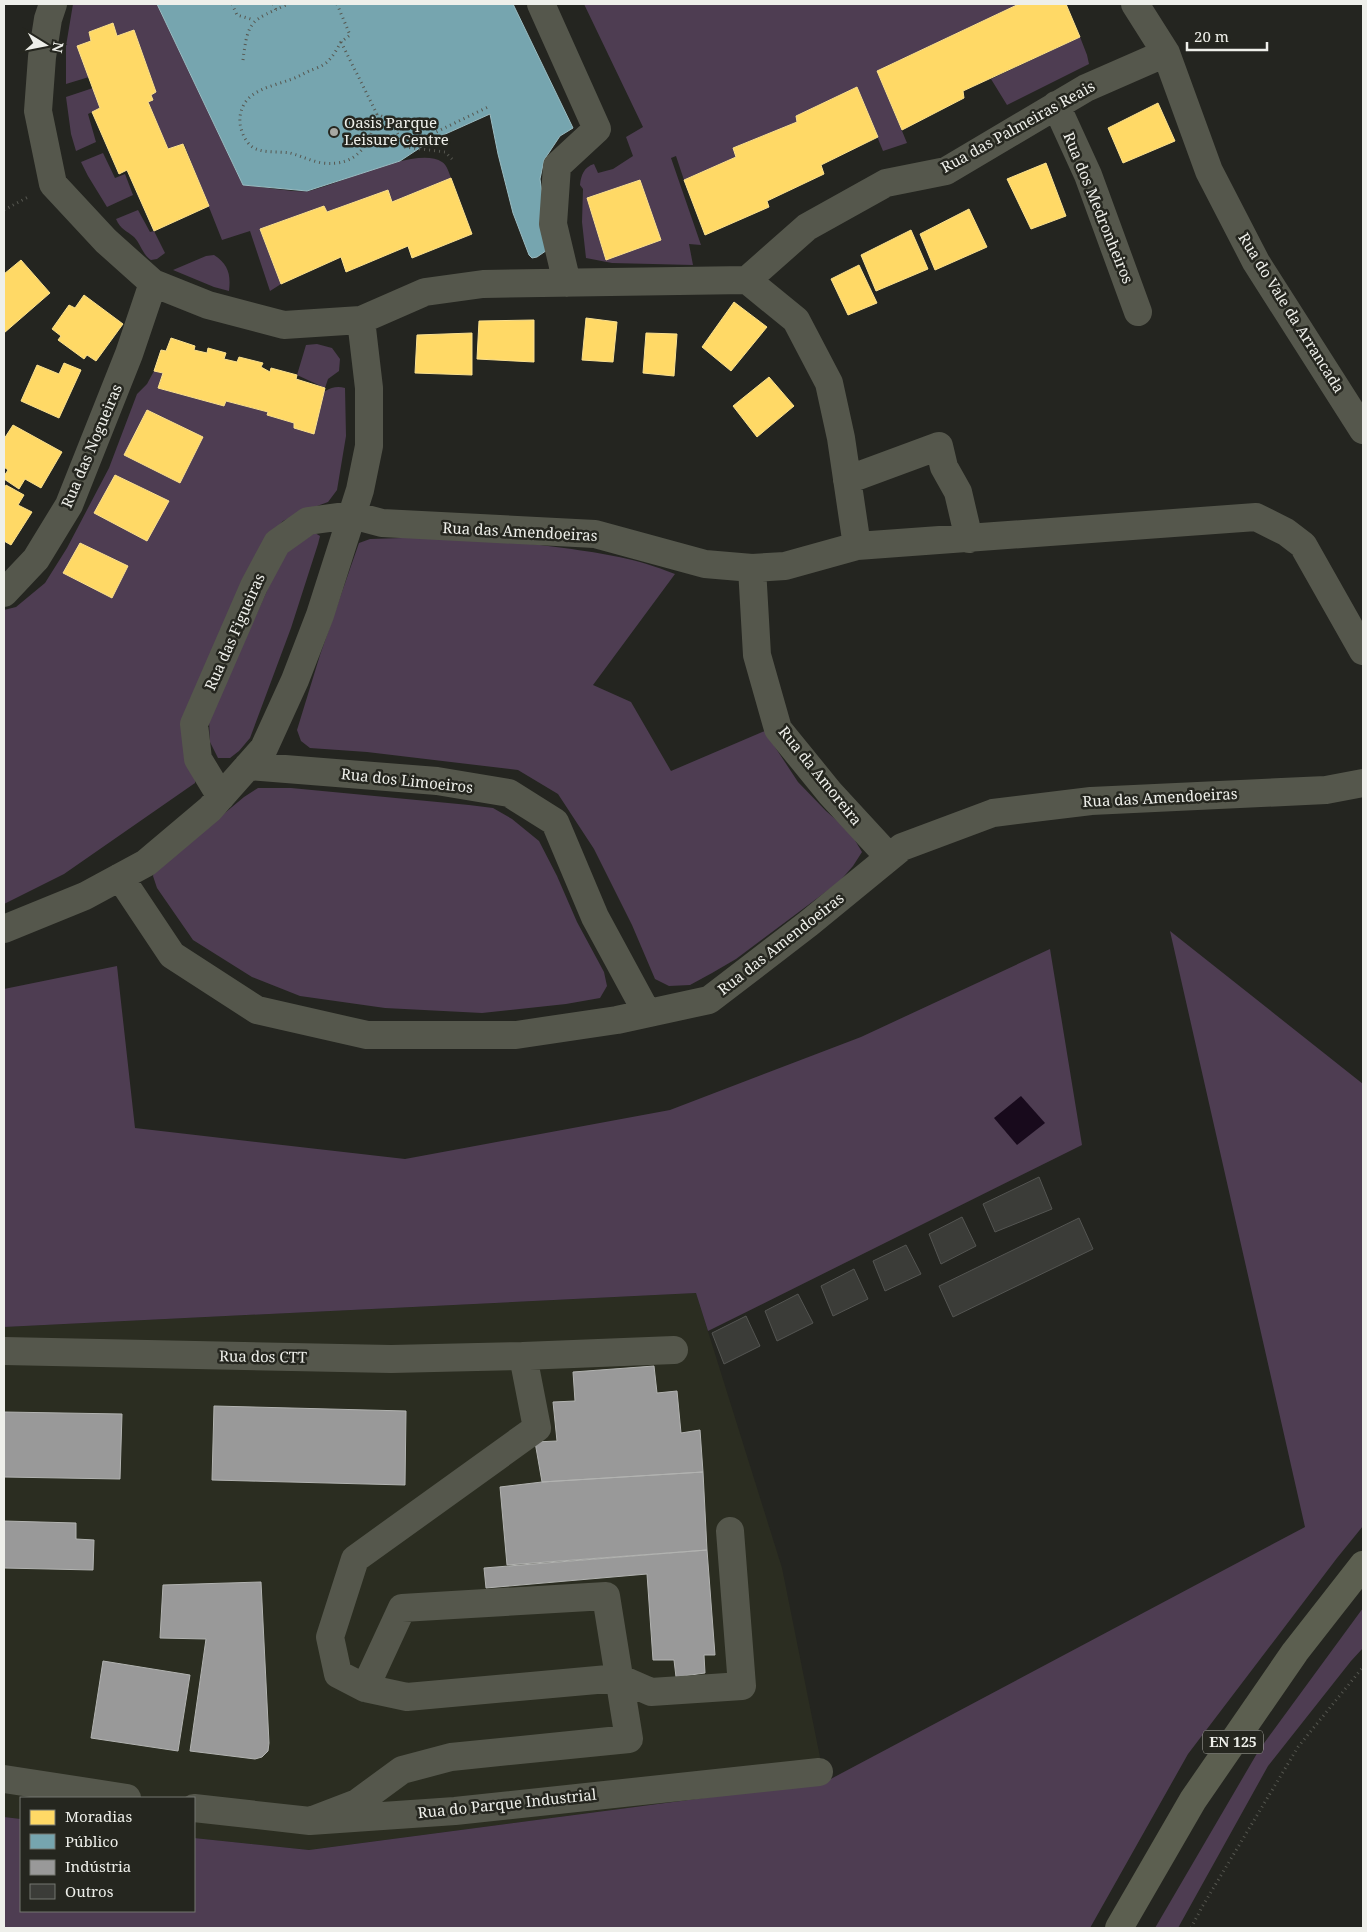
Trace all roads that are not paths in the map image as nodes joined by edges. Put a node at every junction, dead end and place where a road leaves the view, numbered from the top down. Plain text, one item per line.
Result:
1 (541, 4) edge
2 (1135, 4) edge
3 (53, 9) edge
4 (1166, 54) junction
5 (1056, 105) junction
6 (747, 280) junction
7 (153, 283) junction
8 (567, 283) junction
9 (1138, 312) dead end
10 (361, 320) junction
11 (1363, 430) edge
12 (847, 480) junction
13 (352, 515) junction
14 (969, 539) junction
15 (857, 546) junction
16 (752, 568) junction
17 (4, 593) edge
18 (1363, 650) edge
19 (248, 766) junction
20 (1363, 783) edge
21 (221, 797) junction
22 (889, 858) junction
23 (120, 877) junction
24 (4, 929) edge
25 (648, 1014) junction
26 (674, 1350) dead end
27 (4, 1351) edge
28 (523, 1356) junction
29 (730, 1531) dead end
30 (1363, 1565) edge
31 (619, 1678) junction
32 (365, 1688) junction
33 (820, 1772) dead end
34 (4, 1779) edge
35 (121, 1797) edge
36 (195, 1808) edge
37 (310, 1821) junction
38 (1119, 1928) edge

1 - 8 street
2 - 4 street, Rua do Vale da Arrancada
3 - 7 street
4 - 5 street, Rua das Palmeiras Reais
4 - 11 street, Rua do Vale da Arrancada
5 - 6 street, Rua das Palmeiras Reais
5 - 9 street, Rua dos Medronheiros
6 - 8 street
6 - 12 street
7 - 10 street
7 - 17 street, Rua das Nogueiras
8 - 10 street
10 - 13 street
12 - 14 street
12 - 15 street
13 - 16 street, Rua das Amendoeiras
13 - 19 street
13 - 21 street, Rua das Figueiras
14 - 15 street, Rua das Amendoeiras
14 - 18 street, Rua das Amendoeiras
15 - 16 street, Rua das Amendoeiras
16 - 22 street, Rua da Amoreira
19 - 21 street
19 - 25 street, Rua dos Limoeiros
20 - 22 street, Rua das Amendoeiras
21 - 23 street
22 - 25 street, Rua das Amendoeiras
23 - 24 street
23 - 25 street, Rua das Amendoeiras
26 - 28 street, Rua dos CTT
27 - 28 street, Rua dos CTT
28 - 32 street
29 - 31 street
30 - 38 main road, EN 125
31 - 32 street
31 - 32 street
31 - 37 street
33 - 37 street, Rua do Parque Industrial
34 - 35 street
36 - 37 street, Rua do Parque Industrial

